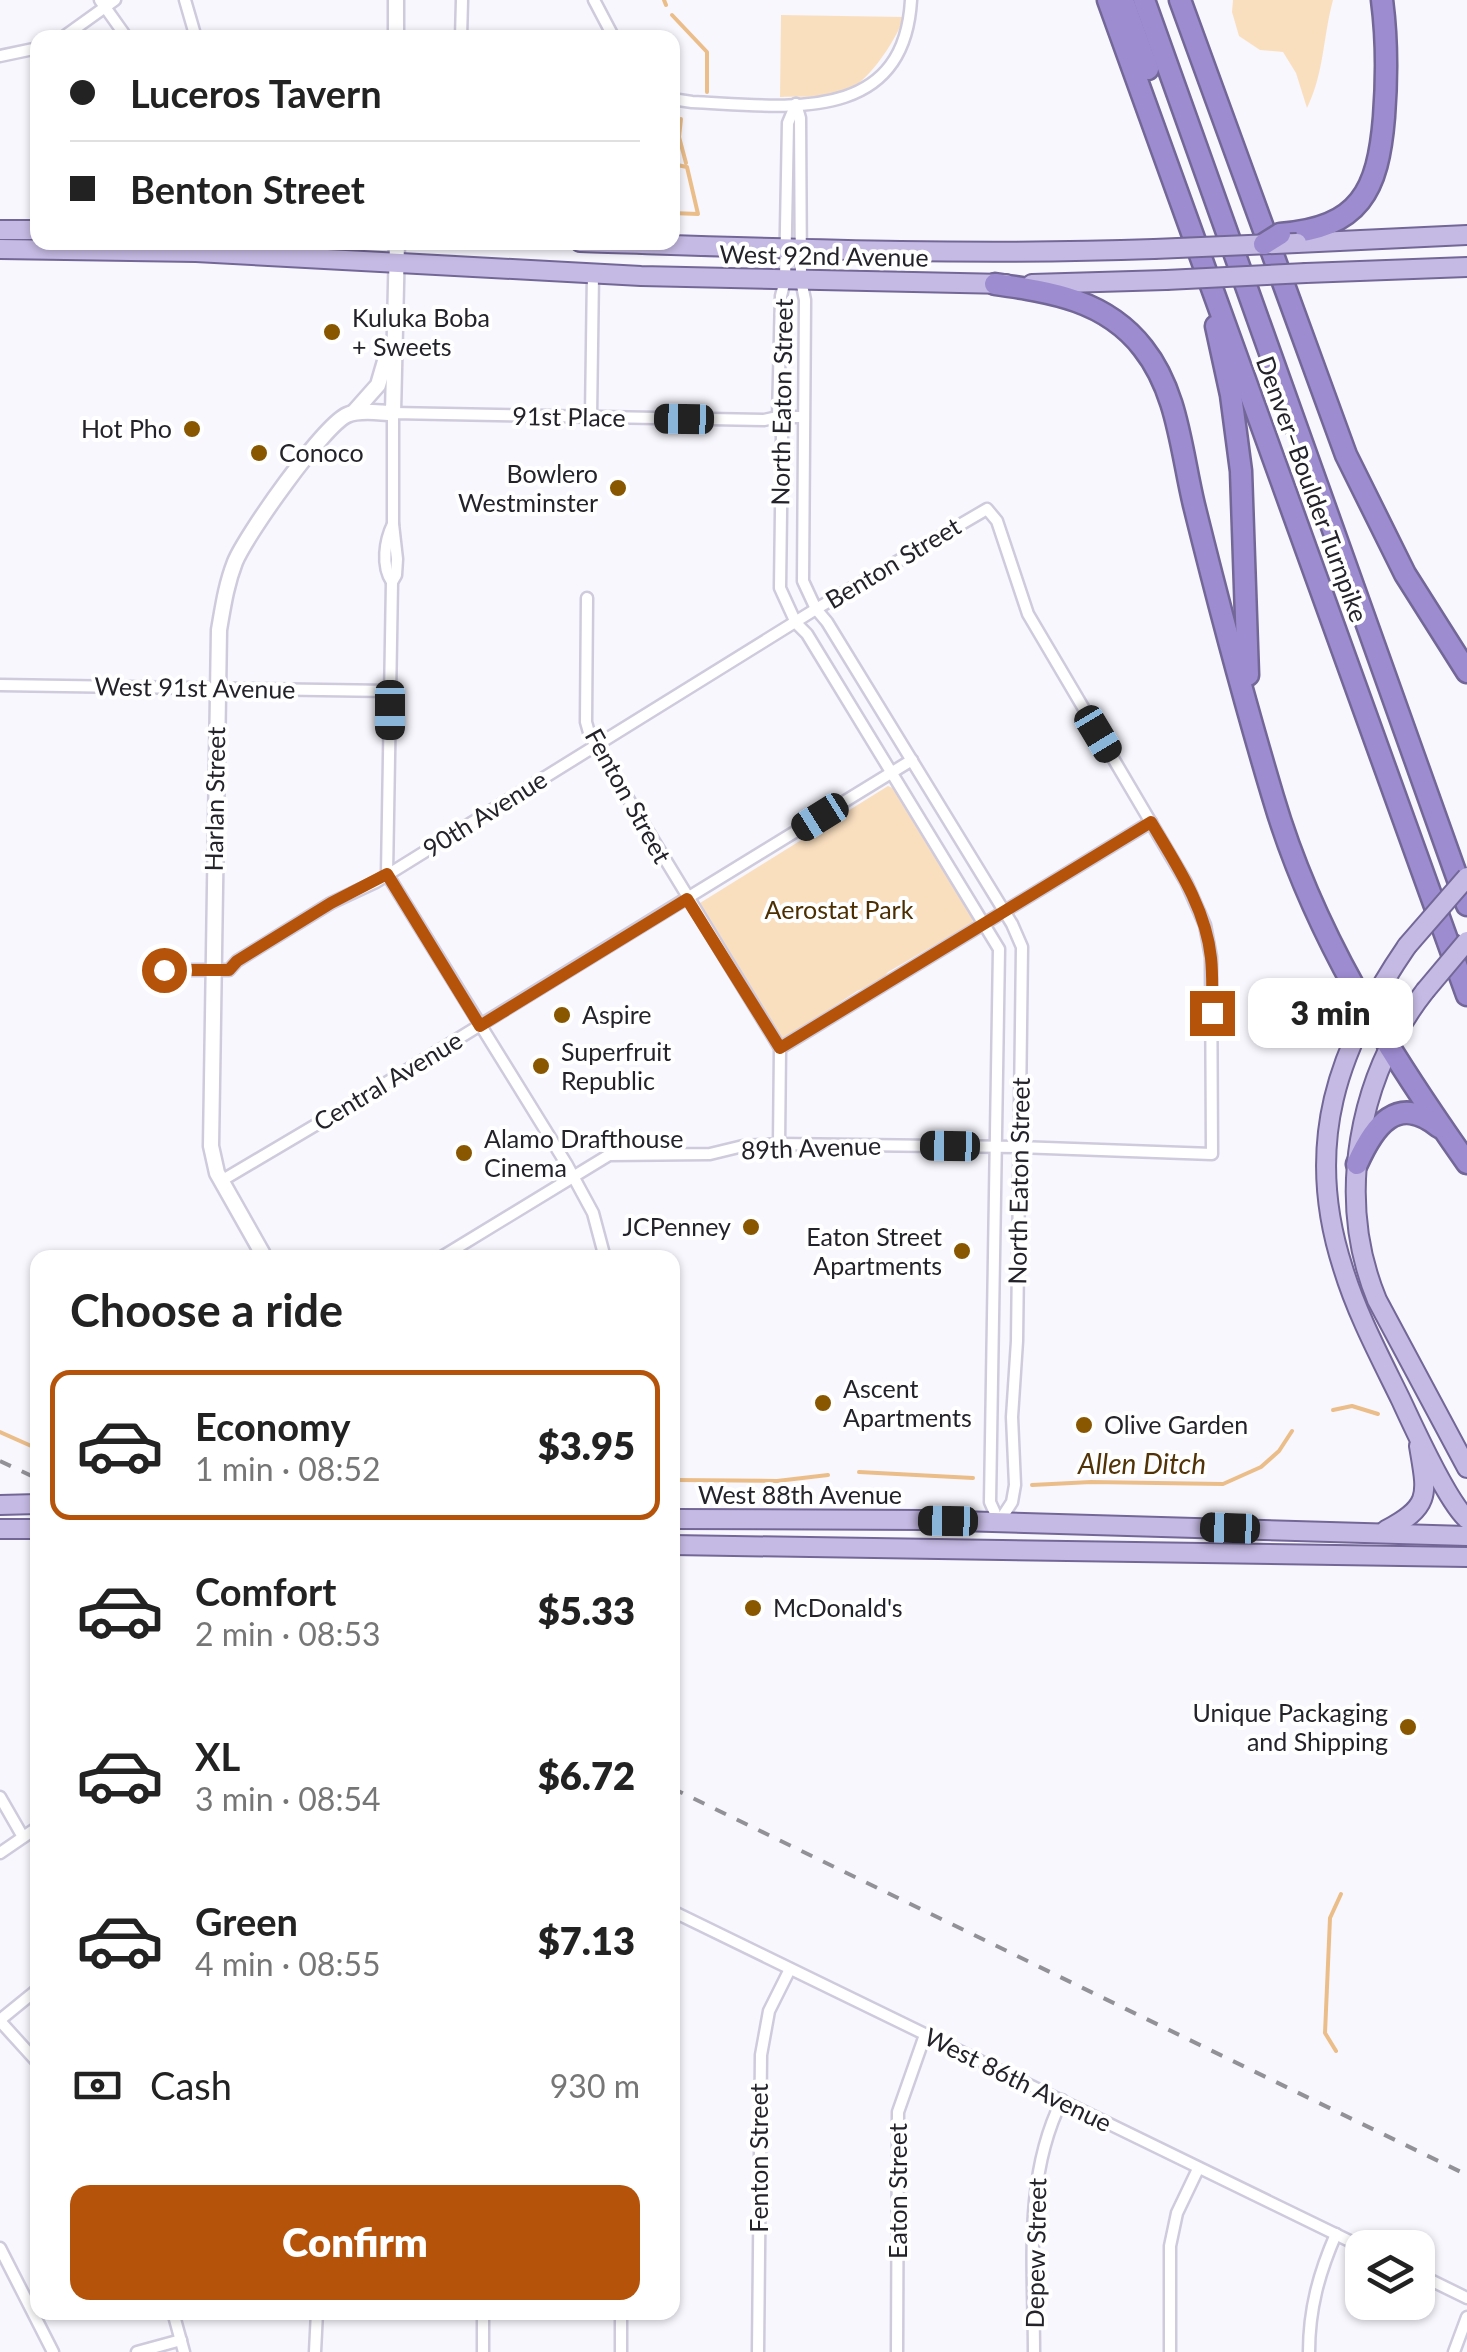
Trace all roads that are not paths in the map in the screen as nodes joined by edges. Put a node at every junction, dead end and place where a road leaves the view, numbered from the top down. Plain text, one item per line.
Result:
1 (184, 0) edge
2 (396, 0) edge
3 (462, 0) edge
4 (594, 0) edge
5 (911, 0) edge
6 (1108, 0) edge
7 (1123, 0) edge
8 (1144, 0) edge
9 (1156, 0) edge
10 (1180, 0) edge
11 (1198, 0) edge
12 (1382, 0) edge
13 (108, 3) edge
14 (73, 30) edge
15 (123, 30) edge
16 (193, 30) edge
17 (396, 30) edge
18 (462, 30) edge
19 (610, 30) edge
20 (1198, 44) junction
21 (30, 50) edge
22 (0, 56) edge
23 (680, 100) edge
24 (796, 104) junction
25 (1181, 199) junction
26 (0, 230) edge
27 (30, 230) edge
28 (1467, 235) edge
29 (1280, 240) junction
30 (680, 245) edge
31 (793, 248) junction
32 (0, 249) edge
33 (30, 249) edge
34 (231, 250) edge
35 (397, 250) edge
36 (397, 264) junction
37 (1467, 267) edge
38 (593, 274) junction
39 (793, 280) junction
40 (994, 284) junction
41 (395, 324) junction
42 (354, 412) junction
43 (394, 413) junction
44 (778, 417) junction
45 (803, 417) junction
46 (591, 418) junction
47 (588, 598) dead end
48 (816, 609) junction
49 (796, 623) junction
50 (1467, 672) edge
51 (0, 685) edge
52 (217, 688) junction
53 (390, 691) junction
54 (595, 746) junction
55 (912, 760) junction
56 (1265, 770) junction
57 (891, 773) junction
58 (1151, 822) junction
59 (387, 874) junction
60 (1467, 874) edge
61 (687, 899) junction
62 (1467, 906) edge
63 (1004, 913) junction
64 (984, 925) junction
65 (1467, 941) edge
66 (1467, 966) edge
67 (164, 970) dead end
68 (211, 971) junction
69 (1467, 995) edge
70 (1366, 1009) junction
71 (480, 1026) junction
72 (780, 1048) junction
73 (1387, 1048) junction
74 (1448, 1136) junction
75 (778, 1144) junction
76 (995, 1147) junction
77 (1018, 1147) junction
78 (1212, 1154) joint
79 (1467, 1163) edge
80 (1357, 1164) junction
81 (573, 1176) junction
82 (221, 1181) junction
83 (260, 1250) edge
84 (453, 1250) edge
85 (603, 1250) edge
86 (1416, 1432) junction
87 (1467, 1468) edge
88 (30, 1504) edge
89 (0, 1505) edge
90 (680, 1519) edge
91 (1467, 1519) edge
92 (999, 1523) junction
93 (0, 1529) edge
94 (30, 1529) edge
95 (1381, 1533) junction
96 (1467, 1536) edge
97 (680, 1545) edge
98 (1467, 1558) edge
99 (0, 1798) edge
100 (30, 1832) edge
101 (23, 1837) junction
102 (0, 1853) edge
103 (680, 1915) edge
104 (790, 1969) junction
105 (30, 1996) edge
106 (0, 2020) edge
107 (925, 2035) junction
108 (30, 2054) edge
109 (1062, 2100) junction
110 (1198, 2168) junction
111 (1336, 2234) junction
112 (1345, 2238) edge
113 (0, 2248) edge
114 (1435, 2282) edge
115 (1467, 2298) edge
116 (30, 2307) edge
117 (1467, 2317) edge
118 (37, 2320) edge
119 (175, 2320) edge
120 (317, 2320) edge
121 (483, 2320) edge
122 (621, 2320) edge
123 (183, 2346) edge
124 (53, 2352) edge
125 (137, 2352) edge
126 (316, 2352) edge
127 (483, 2352) edge
128 (621, 2352) edge
129 (758, 2352) edge
130 (897, 2352) edge
131 (1034, 2352) edge
132 (1170, 2352) edge
133 (1309, 2352) edge
134 (1454, 2352) edge

1 - 16 street
2 - 17 street
3 - 18 street
4 - 19 street
5 - 24 street
6 - 25 highway, Denver–Boulder Turnpike
7 - 66 highway
8 - 62 highway
9 - 60 highway, Denver–Boulder Turnpike
10 - 20 highway
11 - 20 highway
12 - 29 highway
13 - 14 street
13 - 15 street
20 - 50 highway
21 - 22 street
23 - 24 street
24 - 31 street, North Eaton Street
25 - 56 highway
25 - 69 highway, Denver–Boulder Turnpike
26 - 27 main road
28 - 29 main road, West 92nd Avenue
29 - 31 main road, West 92nd Avenue, bridge
30 - 31 main road, West 92nd Avenue
31 - 39 street, North Eaton Street
32 - 33 main road, West 92nd Avenue
34 - 36 main road, West 92nd Avenue
35 - 36 street
36 - 38 main road, West 92nd Avenue
36 - 41 street
37 - 40 main road, West 92nd Avenue, bridge
38 - 39 main road, West 92nd Avenue
38 - 46 street
39 - 40 main road, West 92nd Avenue
39 - 44 street, North Eaton Street
39 - 45 street, North Eaton Street
40 - 56 highway
41 - 42 street, Harlan Street
41 - 43 street
42 - 43 street
42 - 52 street, Harlan Street
43 - 46 street, 91st Place
43 - 53 street
44 - 45 street, 91st Place
44 - 46 street, 91st Place
44 - 49 street, North Eaton Street
45 - 48 street, North Eaton Street
47 - 54 street, Fenton Street
48 - 49 street, 90th Avenue
48 - 55 street, North Eaton Street
48 - 58 street, Benton Street
49 - 54 street, 90th Avenue
49 - 57 street, North Eaton Street
51 - 52 street, West 91st Avenue
52 - 53 street, West 91st Avenue
52 - 68 street, Harlan Street
53 - 59 street
54 - 59 street, 90th Avenue
54 - 61 street, Fenton Street
55 - 57 street, Central Avenue
55 - 63 street, North Eaton Street
56 - 70 highway
57 - 61 street, Central Avenue
57 - 64 street, North Eaton Street
58 - 63 street
58 - 78 street, Benton Street
59 - 68 street, 90th Avenue
59 - 71 street
60 - 70 main road, bridge
61 - 71 street, Central Avenue
61 - 72 street, Fenton Street
63 - 64 street
63 - 77 street, North Eaton Street
64 - 72 street
64 - 76 street, North Eaton Street
65 - 73 main road, bridge
67 - 68 street, 90th Avenue
68 - 82 street, Harlan Street
70 - 73 highway
70 - 86 main road
71 - 81 street
71 - 82 street, Central Avenue
72 - 75 street
73 - 74 highway
73 - 80 main road
74 - 79 highway
74 - 80 highway
75 - 76 street, 89th Avenue
75 - 81 street, 89th Avenue
76 - 77 street, 89th Avenue
76 - 92 street, North Eaton Street
77 - 78 street, 89th Avenue
77 - 92 street, North Eaton Street
80 - 87 main road
81 - 84 street, 89th Avenue
81 - 85 street
82 - 83 street, Harlan Street
86 - 91 main road
86 - 95 main road
88 - 89 main road
90 - 92 main road, West 88th Avenue
92 - 95 main road, West 88th Avenue
93 - 94 main road
95 - 96 main road, West 88th Avenue
97 - 98 main road, West 88th Avenue
99 - 101 street
100 - 101 street
101 - 102 street
103 - 104 street, West 86th Avenue
104 - 107 street, West 86th Avenue
104 - 129 street, Fenton Street
105 - 106 street
106 - 108 street
107 - 109 street, West 86th Avenue
107 - 130 street, Eaton Street
109 - 110 street, West 86th Avenue
109 - 131 street, Depew Street
110 - 111 street, West 86th Avenue
110 - 132 street
111 - 112 street, West 86th Avenue
111 - 133 street
113 - 116 street
114 - 115 street
117 - 134 street
118 - 124 street
119 - 123 street
120 - 126 street
121 - 127 street
122 - 128 street
123 - 125 street

